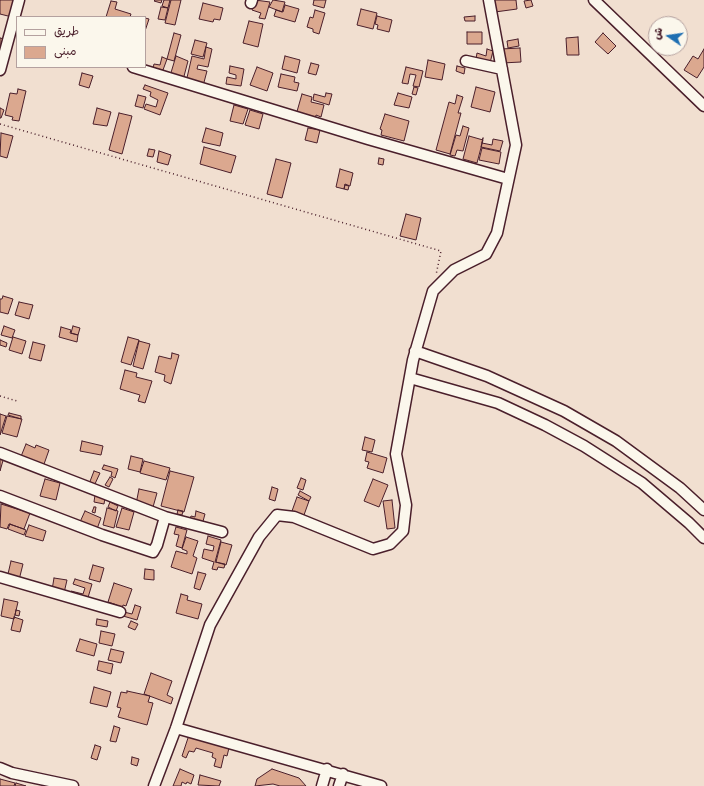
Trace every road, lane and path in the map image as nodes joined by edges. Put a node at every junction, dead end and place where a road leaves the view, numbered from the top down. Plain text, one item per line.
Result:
1 (19, 0) edge
2 (489, 0) edge
3 (594, 0) edge
4 (16, 16) edge
5 (16, 18) edge
6 (14, 30) edge
7 (466, 61) dead end
8 (136, 68) edge
9 (502, 69) junction
10 (0, 70) edge
11 (704, 106) edge
12 (0, 124) edge
13 (508, 179) junction
14 (433, 291) junction
15 (415, 351) junction
16 (410, 378) junction
17 (0, 396) edge
18 (17, 401) dead end
19 (0, 453) edge
20 (0, 496) edge
21 (704, 510) edge
22 (165, 517) junction
23 (222, 532) dead end
24 (704, 538) edge
25 (0, 577) edge
26 (120, 612) dead end
27 (176, 728) junction
28 (0, 768) edge
29 (327, 769) junction
30 (342, 774) junction
31 (73, 786) edge
32 (154, 786) edge
33 (322, 786) edge
34 (339, 786) edge
35 (381, 786) edge

1 - 4 street
2 - 9 street
3 - 11 street
5 - 6 street
6 - 10 street
7 - 9 street
8 - 13 street
9 - 13 street
12 - 14 path
13 - 14 street
14 - 15 street
15 - 16 street
15 - 21 street
16 - 24 street
16 - 27 street
17 - 18 path
19 - 22 street
20 - 22 street
22 - 23 street
25 - 26 street
27 - 29 street
27 - 32 street
28 - 31 street
29 - 30 street
29 - 33 street
30 - 34 street
30 - 35 street

